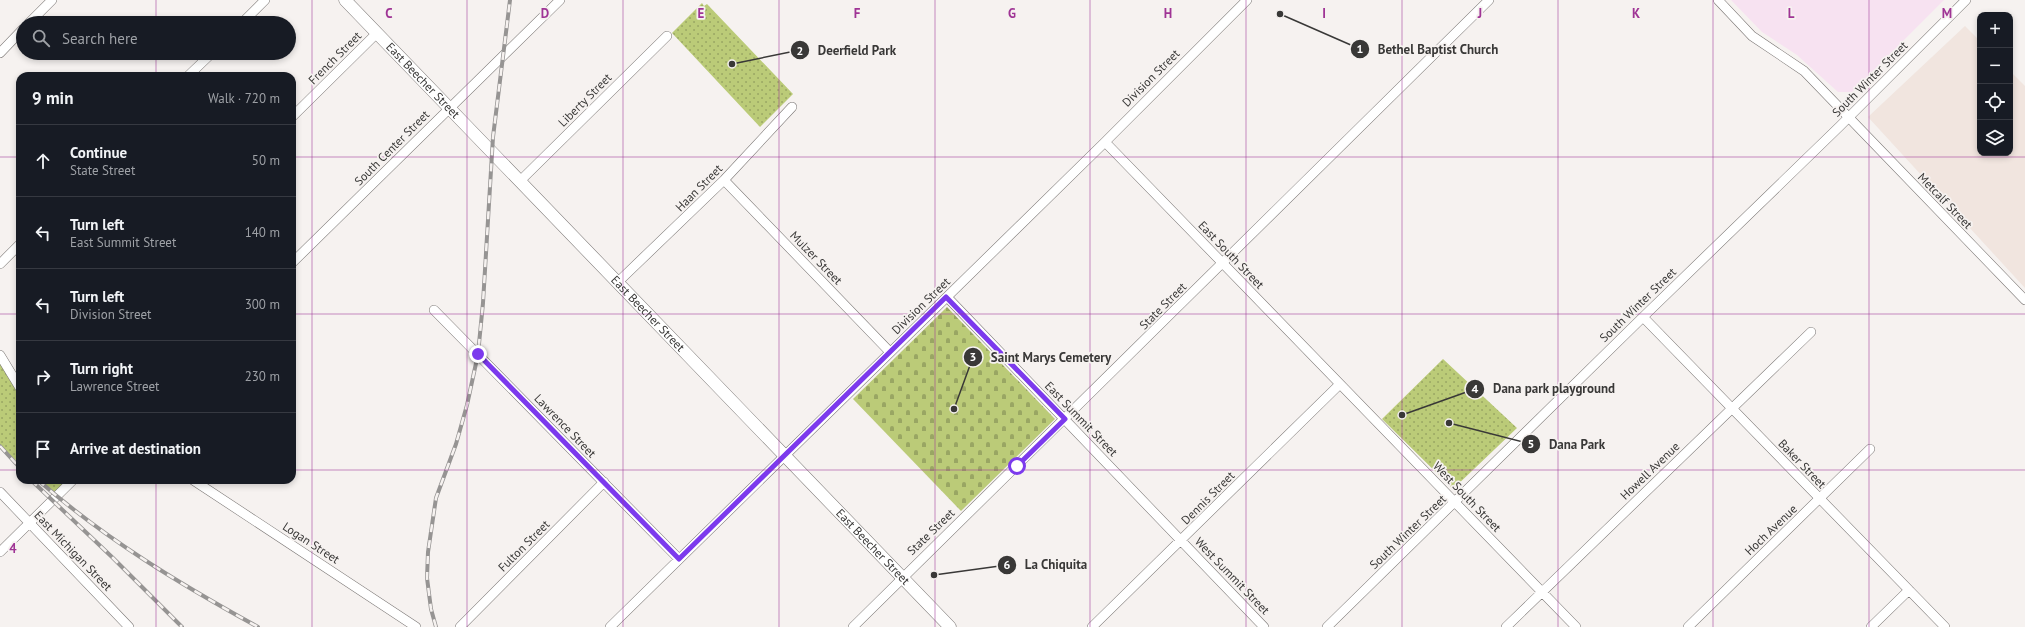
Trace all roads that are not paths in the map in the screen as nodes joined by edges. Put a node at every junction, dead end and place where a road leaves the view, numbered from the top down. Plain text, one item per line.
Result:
1 (52, 0) edge
2 (265, 0) edge
3 (345, 0) edge
4 (560, 0) edge
5 (1246, 0) edge
6 (1489, 0) edge
7 (1718, 0) edge
8 (1966, 0) edge
9 (36, 16) edge
10 (249, 16) edge
11 (377, 33) junction
12 (16, 36) edge
13 (667, 36) dead end
14 (0, 53) edge
15 (205, 60) edge
16 (192, 72) edge
17 (792, 107) dead end
18 (449, 108) junction
19 (296, 113) edge
20 (1848, 118) junction
21 (1105, 142) junction
22 (724, 180) junction
23 (520, 181) junction
24 (16, 248) edge
25 (296, 259) edge
26 (0, 264) edge
27 (1223, 264) junction
28 (618, 282) junction
29 (946, 297) junction
30 (2025, 300) edge
31 (434, 310) dead end
32 (1643, 317) junction
33 (1811, 332) dead end
34 (890, 352) junction
35 (0, 355) edge
36 (16, 381) edge
37 (1340, 384) junction
38 (1732, 408) junction
39 (1065, 419) junction
40 (1870, 449) dead end
41 (785, 455) junction
42 (604, 482) junction
43 (69, 484) edge
44 (199, 484) edge
45 (0, 492) edge
46 (1820, 499) junction
47 (1455, 502) junction
48 (30, 523) junction
49 (1182, 540) junction
50 (0, 552) edge
51 (679, 559) junction
52 (903, 578) junction
53 (1909, 590) junction
54 (1542, 592) junction
55 (129, 627) edge
56 (416, 627) edge
57 (460, 627) edge
58 (610, 627) edge
59 (853, 627) edge
60 (950, 627) edge
61 (1092, 627) edge
62 (1264, 627) edge
63 (1328, 627) edge
64 (1506, 627) edge
65 (1576, 627) edge
66 (1688, 627) edge
67 (1870, 627) edge
68 (1944, 627) edge

1 - 9 street
2 - 10 street
3 - 11 main road, East Beecher Street
4 - 18 street, South Center Street
5 - 21 street, Division Street
6 - 27 street, State Street
7 - 20 street, Metcalf Street
8 - 20 street, South Winter Street
11 - 18 main road, East Beecher Street
11 - 19 street, French Street
12 - 14 street
13 - 23 street, Liberty Street
15 - 16 street
17 - 22 street, Haan Street
18 - 23 main road, East Beecher Street
18 - 25 street, South Center Street
20 - 30 street, Metcalf Street
20 - 32 street, South Winter Street
21 - 27 street, East South Street
21 - 29 street, Division Street
22 - 28 street, Haan Street
22 - 34 street, Mulzer Street
23 - 28 main road, East Beecher Street
24 - 26 street
27 - 37 street, East South Street
27 - 39 street, State Street
28 - 41 main road, East Beecher Street
29 - 34 street, Division Street
29 - 39 street, East Summit Street
31 - 42 street, Lawrence Street
32 - 38 street, Baker Street
32 - 47 street, South Winter Street
33 - 38 street, Howell Avenue
34 - 41 street, Division Street
35 - 36 street
37 - 47 street, West South Street
37 - 49 street, Dennis Street
38 - 46 street, Baker Street
38 - 54 street, Howell Avenue
39 - 49 street, East Summit Street
39 - 52 street, State Street
40 - 46 street, Hoch Avenue
41 - 51 street, Division Street
41 - 52 main road, East Beecher Street
42 - 51 street, Lawrence Street
42 - 57 street, Fulton Street
43 - 48 street
44 - 56 street, Logan Street
45 - 48 street, East Michigan Street
46 - 53 street, Baker Street
46 - 66 street, Hoch Avenue
47 - 54 street, West South Street
47 - 63 street, South Winter Street
48 - 50 street
48 - 55 street, East Michigan Street
49 - 61 street, Dennis Street
49 - 62 street, West Summit Street
51 - 58 street, Division Street
52 - 59 street, State Street
52 - 60 main road, East Beecher Street
53 - 67 street
53 - 68 street, Baker Street
54 - 64 street, Howell Avenue
54 - 65 street, West South Street

